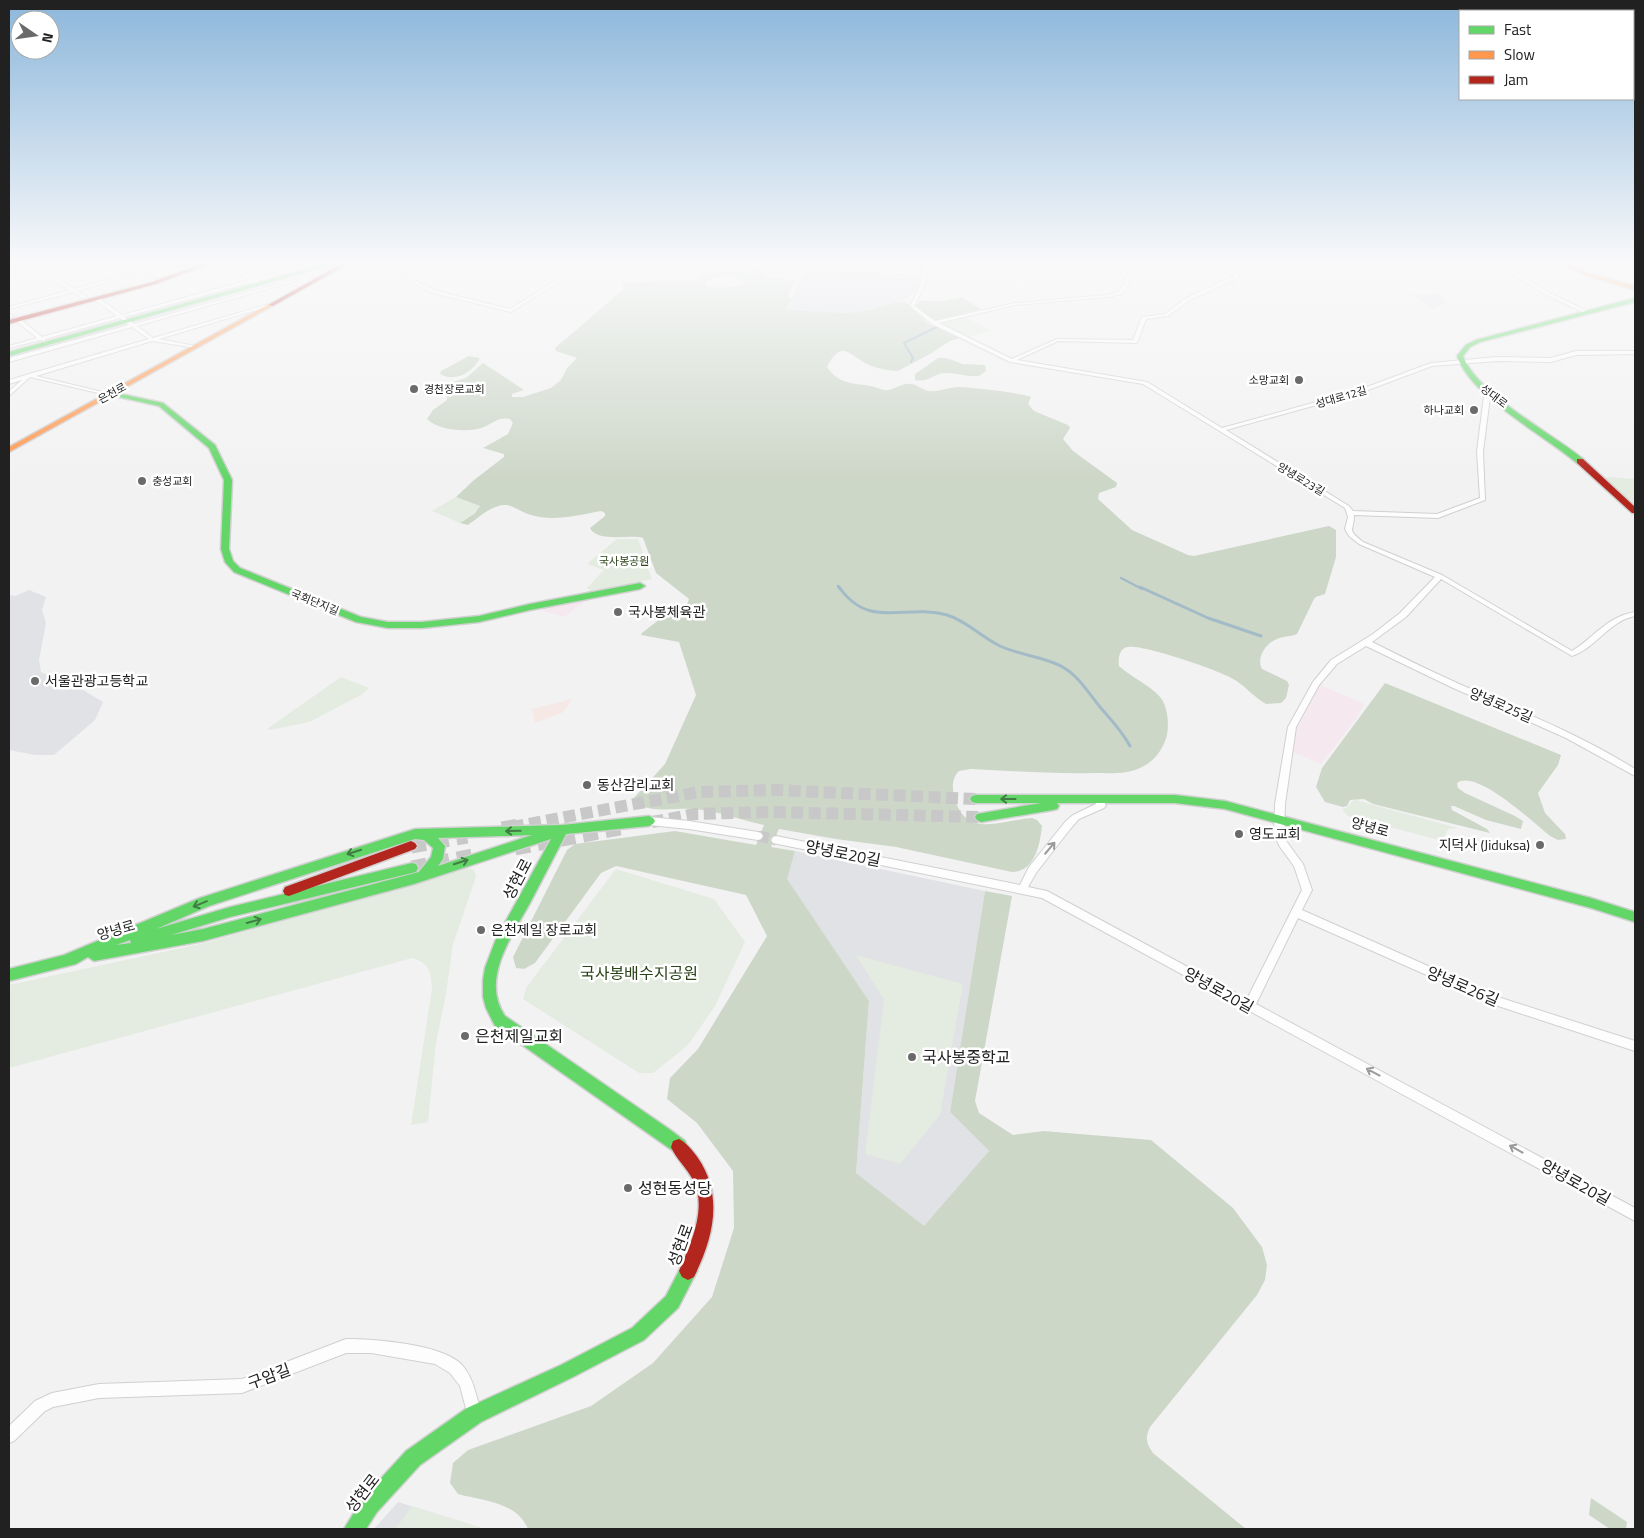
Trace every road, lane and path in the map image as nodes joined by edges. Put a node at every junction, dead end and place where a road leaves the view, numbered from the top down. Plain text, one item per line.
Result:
1 (36, 335) edge
2 (70, 335) edge
3 (85, 335) edge
4 (146, 335) edge
5 (171, 335) edge
6 (217, 335) edge
7 (958, 335) edge
8 (1137, 335) edge
9 (1503, 335) edge
10 (153, 340) junction
11 (44, 341) junction
12 (9, 347) edge
13 (195, 347) junction
14 (1635, 352) edge
15 (9, 354) edge
16 (9, 360) edge
17 (1012, 361) junction
18 (1459, 362) junction
19 (31, 376) junction
20 (9, 382) edge
21 (1145, 383) joint
22 (9, 394) edge
23 (110, 394) junction
24 (1492, 395) junction
25 (1221, 430) junction
26 (9, 450) edge
27 (1635, 511) edge
28 (1352, 513) junction
29 (1440, 576) junction
30 (640, 586) dead end
31 (1635, 614) edge
32 (1365, 642) junction
33 (1635, 773) edge
34 (976, 800) tunnel mouth
35 (1097, 802) junction
36 (981, 817) tunnel mouth
37 (1279, 818) junction
38 (649, 821) joint
39 (562, 830) junction
40 (415, 834) junction
41 (758, 836) tunnel mouth
42 (776, 840) tunnel mouth
43 (411, 846) tunnel mouth
44 (412, 868) tunnel mouth
45 (424, 874) junction
46 (1022, 888) junction
47 (230, 912) junction
48 (1296, 912) junction
49 (1635, 917) edge
50 (69, 959) junction
51 (9, 976) edge
52 (1249, 1006) junction
53 (1635, 1046) edge
54 (1635, 1215) edge
55 (474, 1415) junction
56 (9, 1436) edge
57 (354, 1529) edge

1 - 11 street
2 - 11 main road
3 - 16 street
4 - 10 street
5 - 10 street
6 - 13 main road, 은천로
7 - 17 street
8 - 17 street
9 - 18 main road
10 - 13 street
10 - 19 street
11 - 12 street
11 - 15 main road
13 - 23 main road, 은천로
14 - 18 street
17 - 21 street
18 - 24 main road, 성대로
18 - 25 street, 성대로12길
19 - 20 street
19 - 22 street
19 - 23 street
21 - 25 street, 양녕로23길
23 - 26 main road, 은천로
23 - 30 main road, 국회단지길
24 - 27 main road, 성대로
24 - 28 street
25 - 28 street, 양녕로23길
28 - 29 street
29 - 31 street
29 - 32 street
32 - 33 street, 양녕로25길
32 - 37 street
35 -> 34 main road, 양녕로
35 - 36 main road, 양녕로
35 - 37 main road, 양녕로
46 -> 35 street
37 - 48 street
37 - 49 main road, 양녕로
38 - 39 main road
38 - 41 street
39 -> 40 main road
45 -> 39 main road
39 - 55 main road, 성현로
40 - 45 main road
40 -> 50 main road
42 - 46 street, 양녕로20길
43 - 47 main road, 양녕로
44 - 47 main road, 양녕로
50 -> 45 main road
46 - 52 street, 양녕로20길
47 - 50 main road, 양녕로
48 - 52 street
48 - 53 street, 양녕로26길
50 - 51 main road, 양녕로
54 -> 52 street, 양녕로20길
55 - 56 street, 구암길
55 - 57 main road, 성현로

